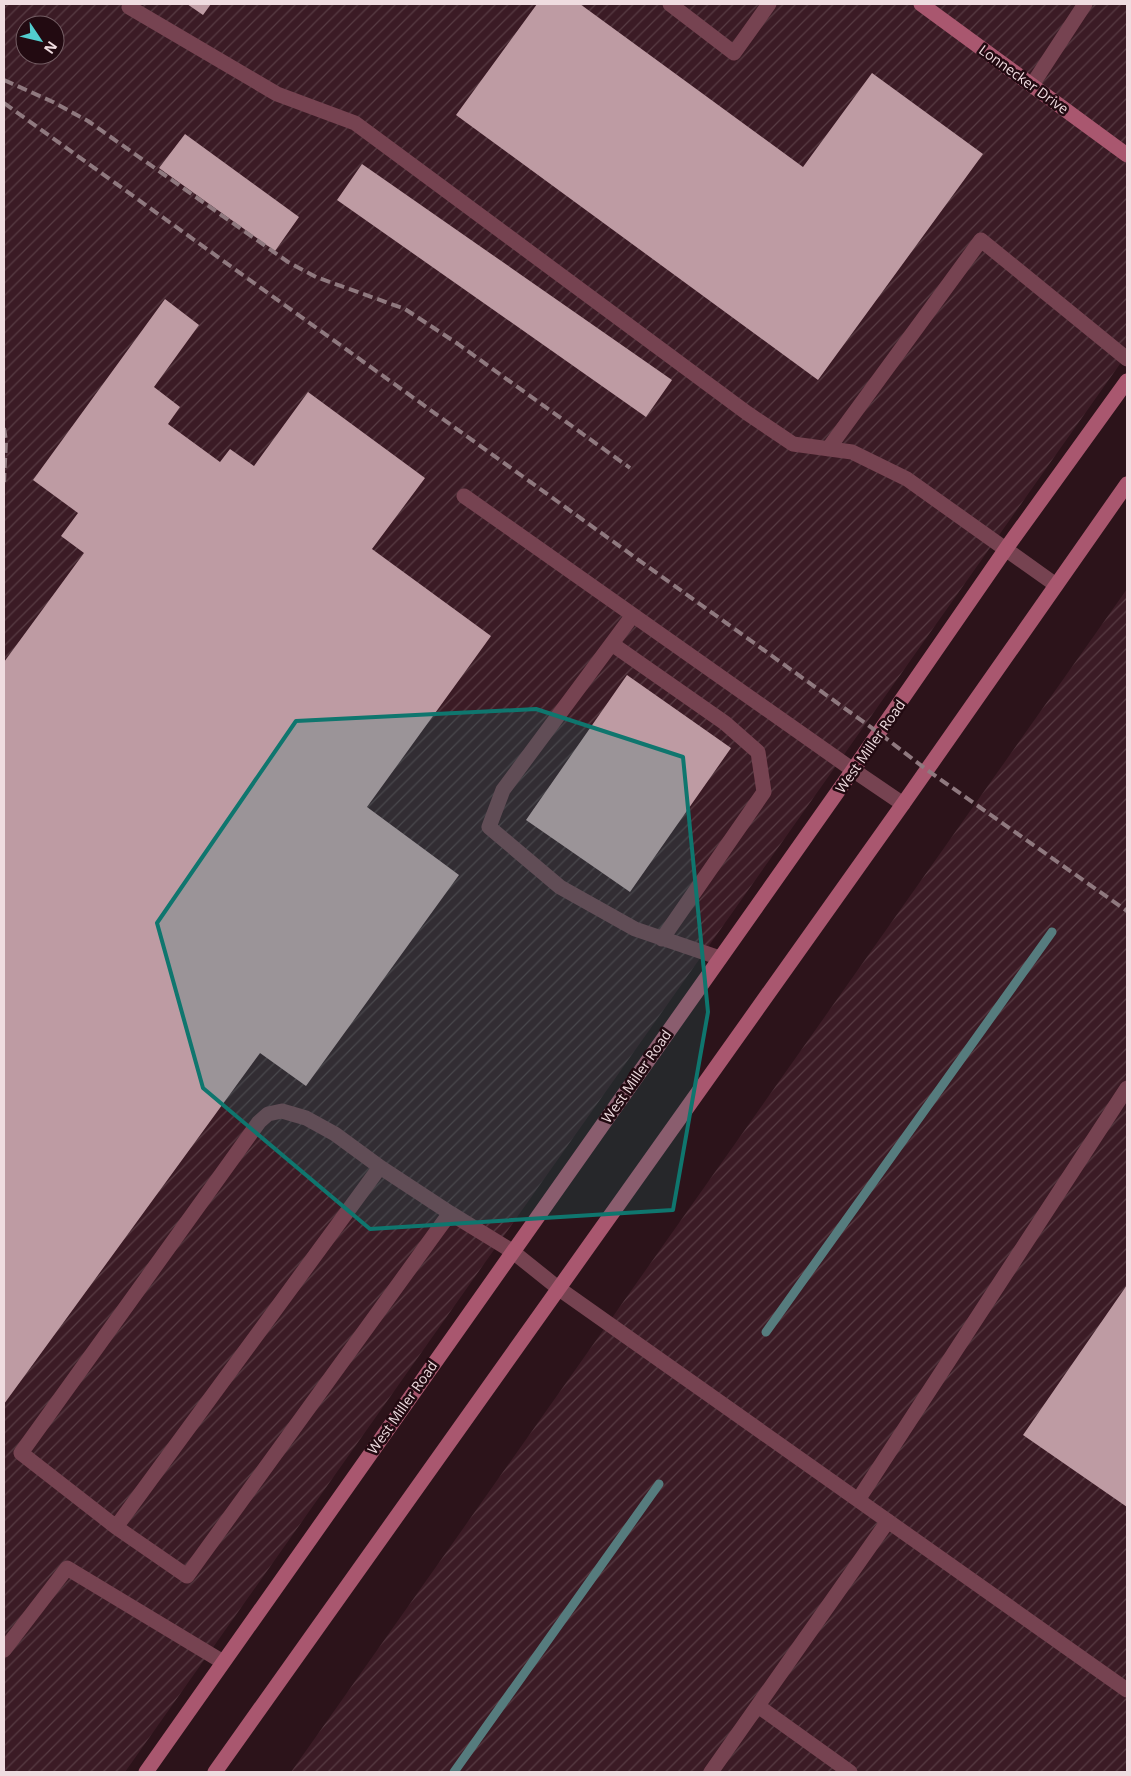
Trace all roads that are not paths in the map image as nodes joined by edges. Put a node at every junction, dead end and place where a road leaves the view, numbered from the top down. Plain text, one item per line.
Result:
1 (131, 4) edge
2 (670, 4) edge
3 (769, 4) edge
4 (921, 4) edge
5 (1085, 4) edge
6 (1032, 85) junction
7 (1127, 155) edge
8 (1127, 359) edge
9 (1127, 381) edge
10 (828, 449) junction
11 (1127, 484) edge
12 (464, 496) dead end
13 (1006, 550) junction
14 (1056, 585) junction
15 (633, 615) junction
16 (612, 644) junction
17 (852, 770) junction
18 (903, 804) junction
19 (662, 939) junction
20 (720, 958) junction
21 (1127, 1088) edge
22 (380, 1167) junction
23 (450, 1213) junction
24 (512, 1251) junction
25 (558, 1288) junction
26 (858, 1500) junction
27 (888, 1521) junction
28 (116, 1527) junction
29 (4, 1650) edge
30 (223, 1662) junction
31 (1127, 1690) edge
32 (758, 1706) junction
33 (146, 1772) edge
34 (215, 1772) edge
35 (711, 1772) edge
36 (850, 1772) edge

1 - 10 lane
2 - 3 lane
4 - 6 main road, Lonnecker Drive
5 - 6 lane
6 - 7 main road, Lonnecker Drive
8 - 10 lane
9 - 13 main road, West Miller Road
10 - 13 lane
11 - 14 main road
12 - 15 lane
13 - 14 lane
13 - 17 main road, West Miller Road
14 - 18 main road
15 - 16 lane
15 - 17 lane
16 - 19 lane
16 - 19 lane
17 - 18 lane
17 - 20 main road, West Miller Road
18 - 25 main road
19 - 20 lane
20 - 24 main road, West Miller Road
21 - 26 lane
22 - 23 lane
22 - 28 lane
22 - 28 lane
23 - 24 lane
23 - 28 lane
24 - 25 lane
24 - 30 main road, West Miller Road
25 - 26 lane
25 - 34 main road
26 - 27 lane
27 - 31 lane
27 - 32 lane
29 - 30 lane
30 - 33 main road, West Miller Road
32 - 35 lane
32 - 36 lane

